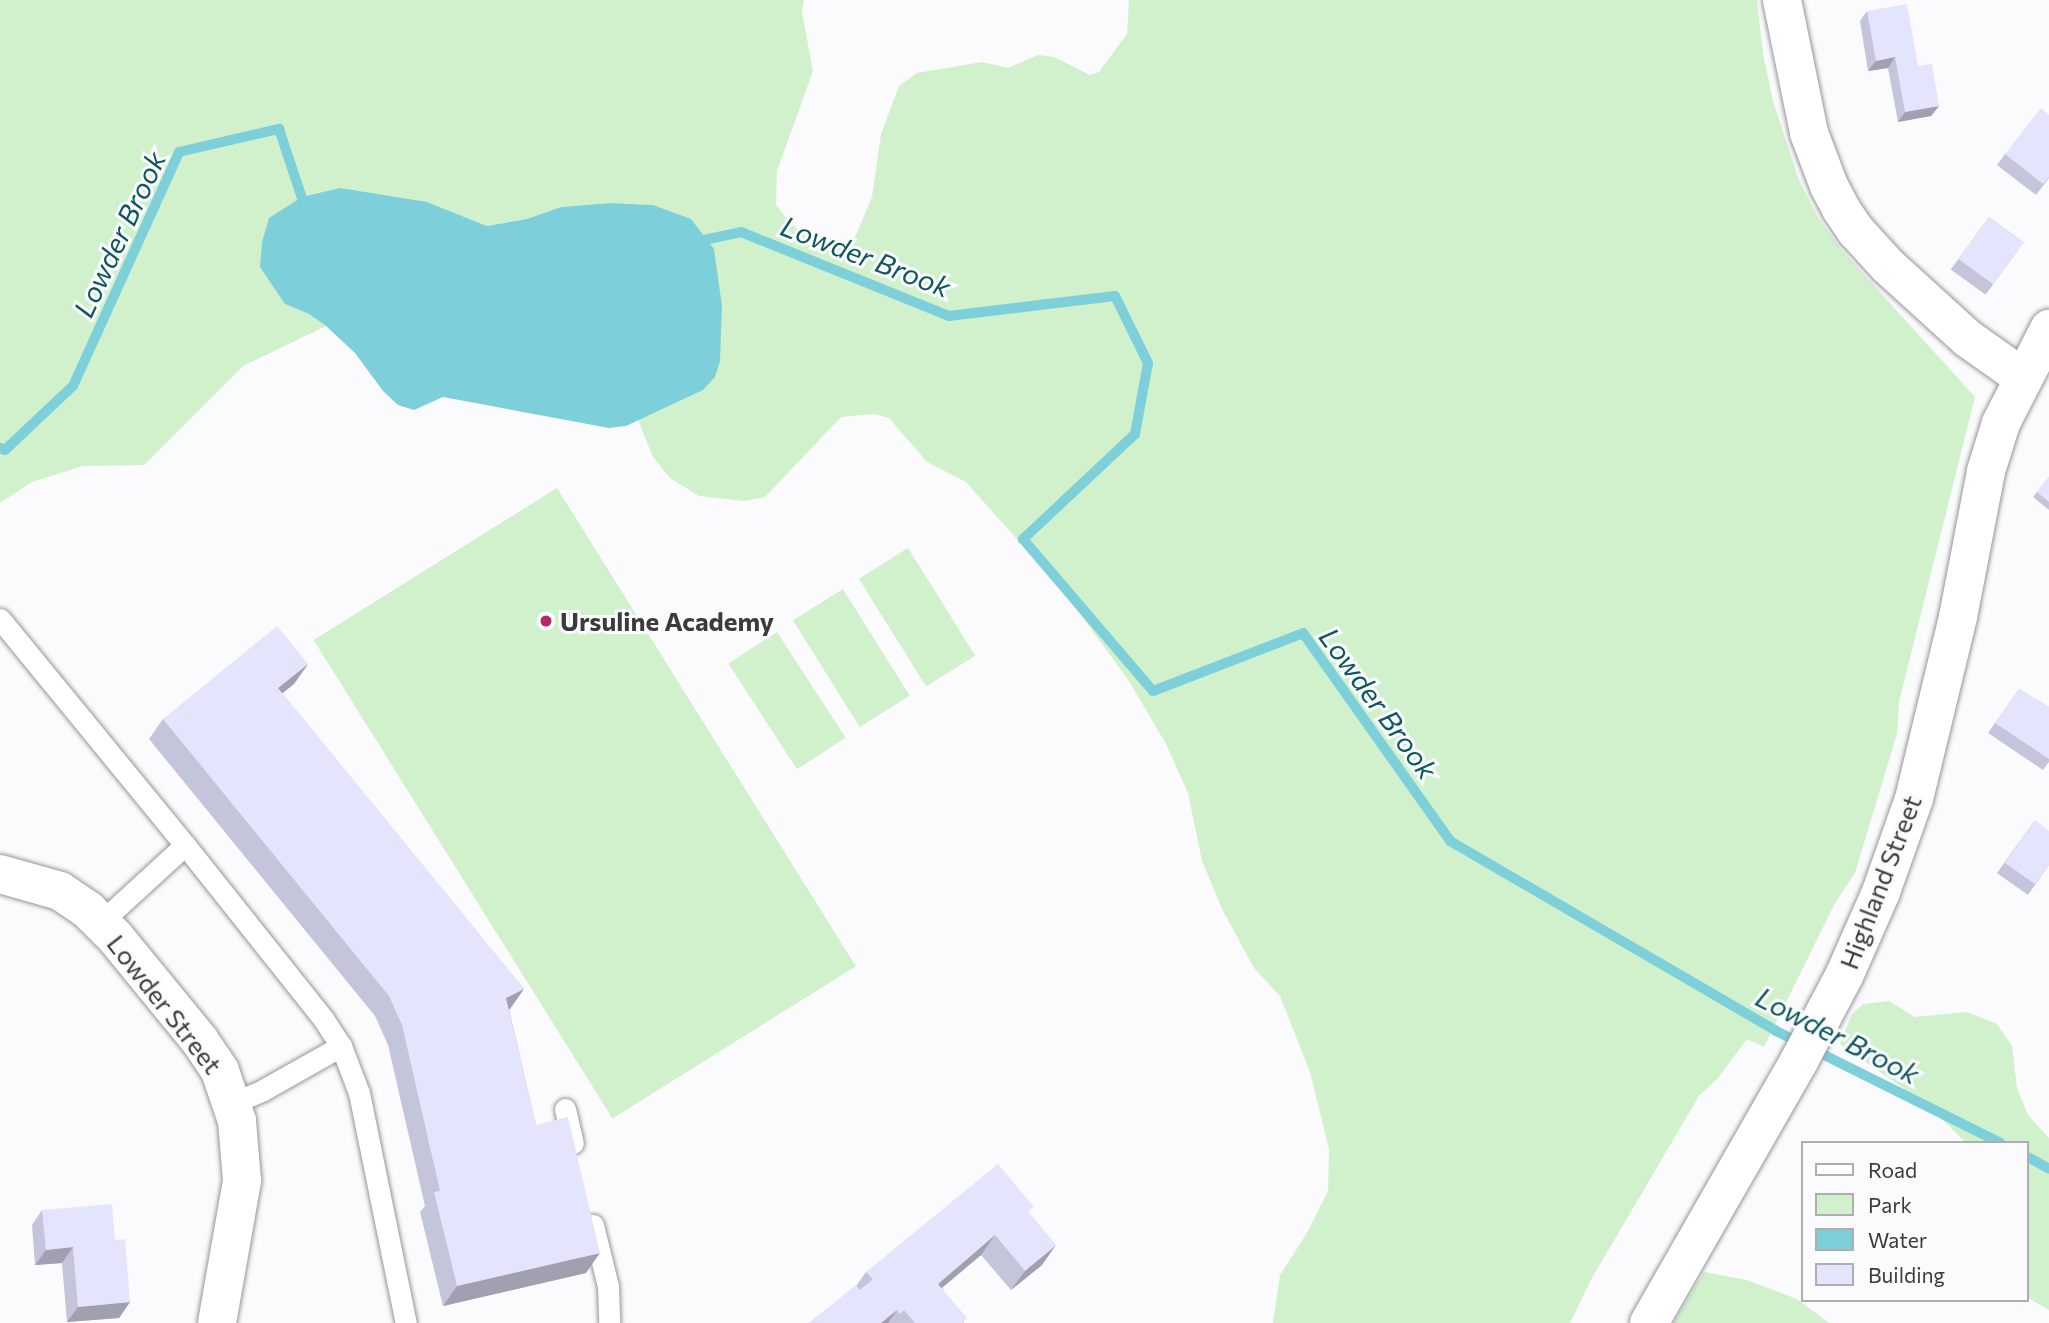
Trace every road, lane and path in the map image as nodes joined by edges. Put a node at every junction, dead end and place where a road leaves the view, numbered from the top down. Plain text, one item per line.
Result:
1 (1782, 0) edge
2 (2049, 329) edge
3 (2022, 377) junction
4 (0, 619) edge
5 (186, 845) junction
6 (0, 874) edge
7 (101, 922) junction
8 (341, 1046) junction
9 (233, 1103) junction
10 (565, 1109) dead end
11 (578, 1163) edge
12 (588, 1204) edge
13 (217, 1323) edge
14 (406, 1323) edge
15 (610, 1323) edge
16 (1649, 1323) edge

1 - 3 street
2 - 3 street, Highland Street
3 - 16 street, Highland Street
4 - 5 lane
5 - 7 lane
5 - 8 lane
6 - 7 street, Lowder Street
7 - 9 street, Lowder Street
8 - 9 lane
8 - 14 lane
9 - 13 street, Lowder Street
10 - 11 lane
12 - 15 lane

